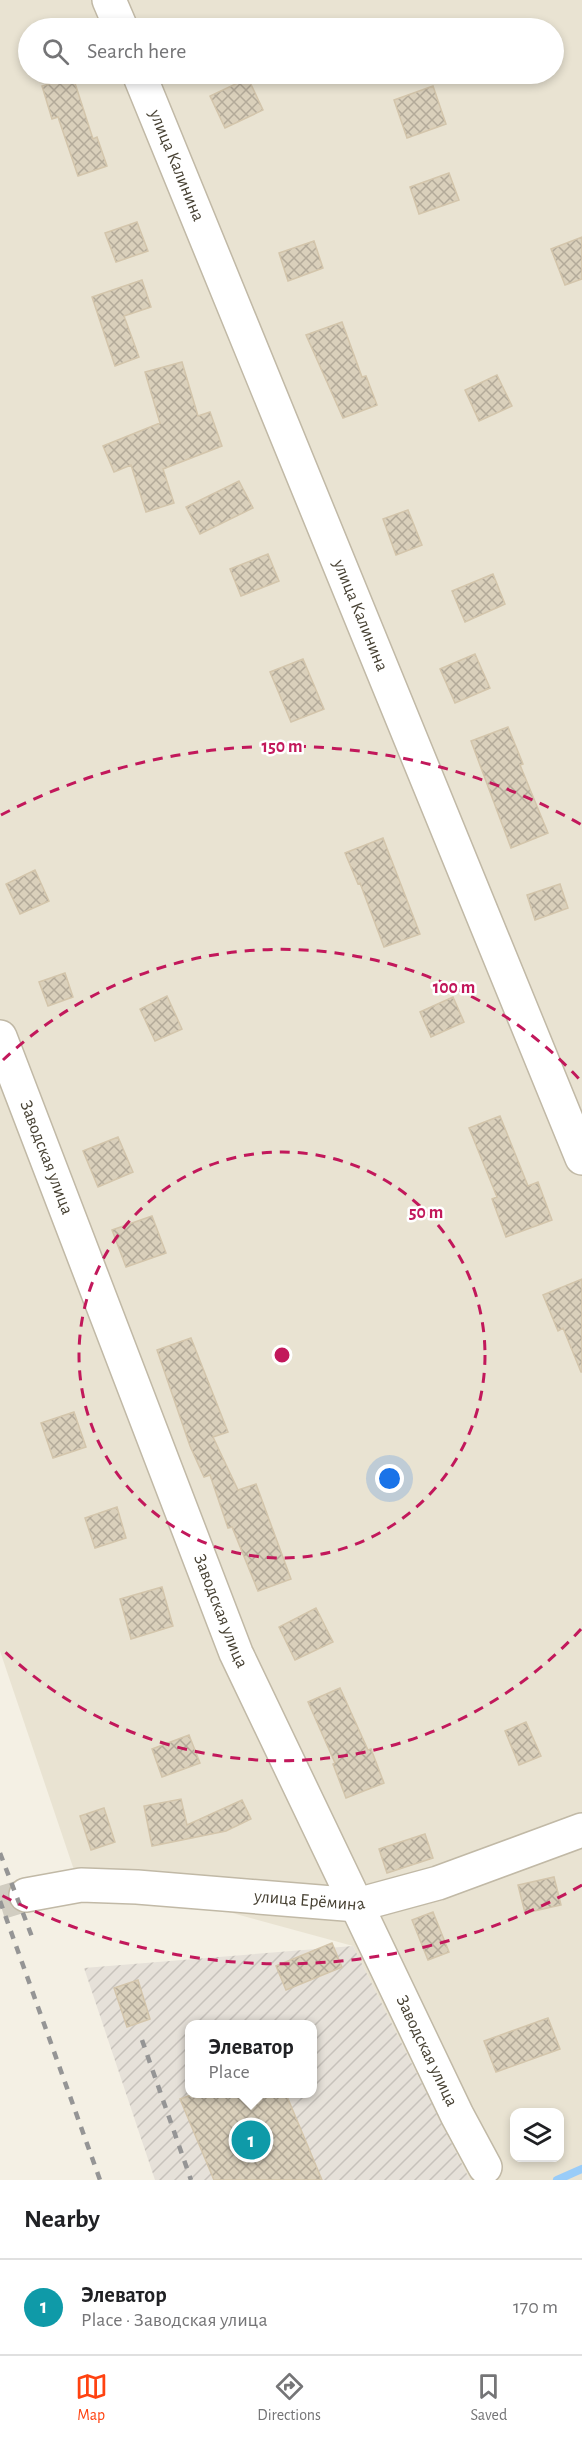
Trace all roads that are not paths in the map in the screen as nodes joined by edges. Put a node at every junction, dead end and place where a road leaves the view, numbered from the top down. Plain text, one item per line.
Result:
1 (109, 0) edge
2 (117, 18) edge
3 (143, 84) edge
4 (0, 1037) edge
5 (582, 1158) edge
6 (582, 1830) edge
7 (26, 1895) tunnel mouth
8 (357, 1905) junction
9 (485, 2167) dead end

1 - 2 street
3 - 5 street, улица Калинина
4 - 8 street, Заводская улица
6 - 8 street, улица Ерёмина
7 - 8 street, улица Ерёмина
8 - 9 street, Заводская улица

